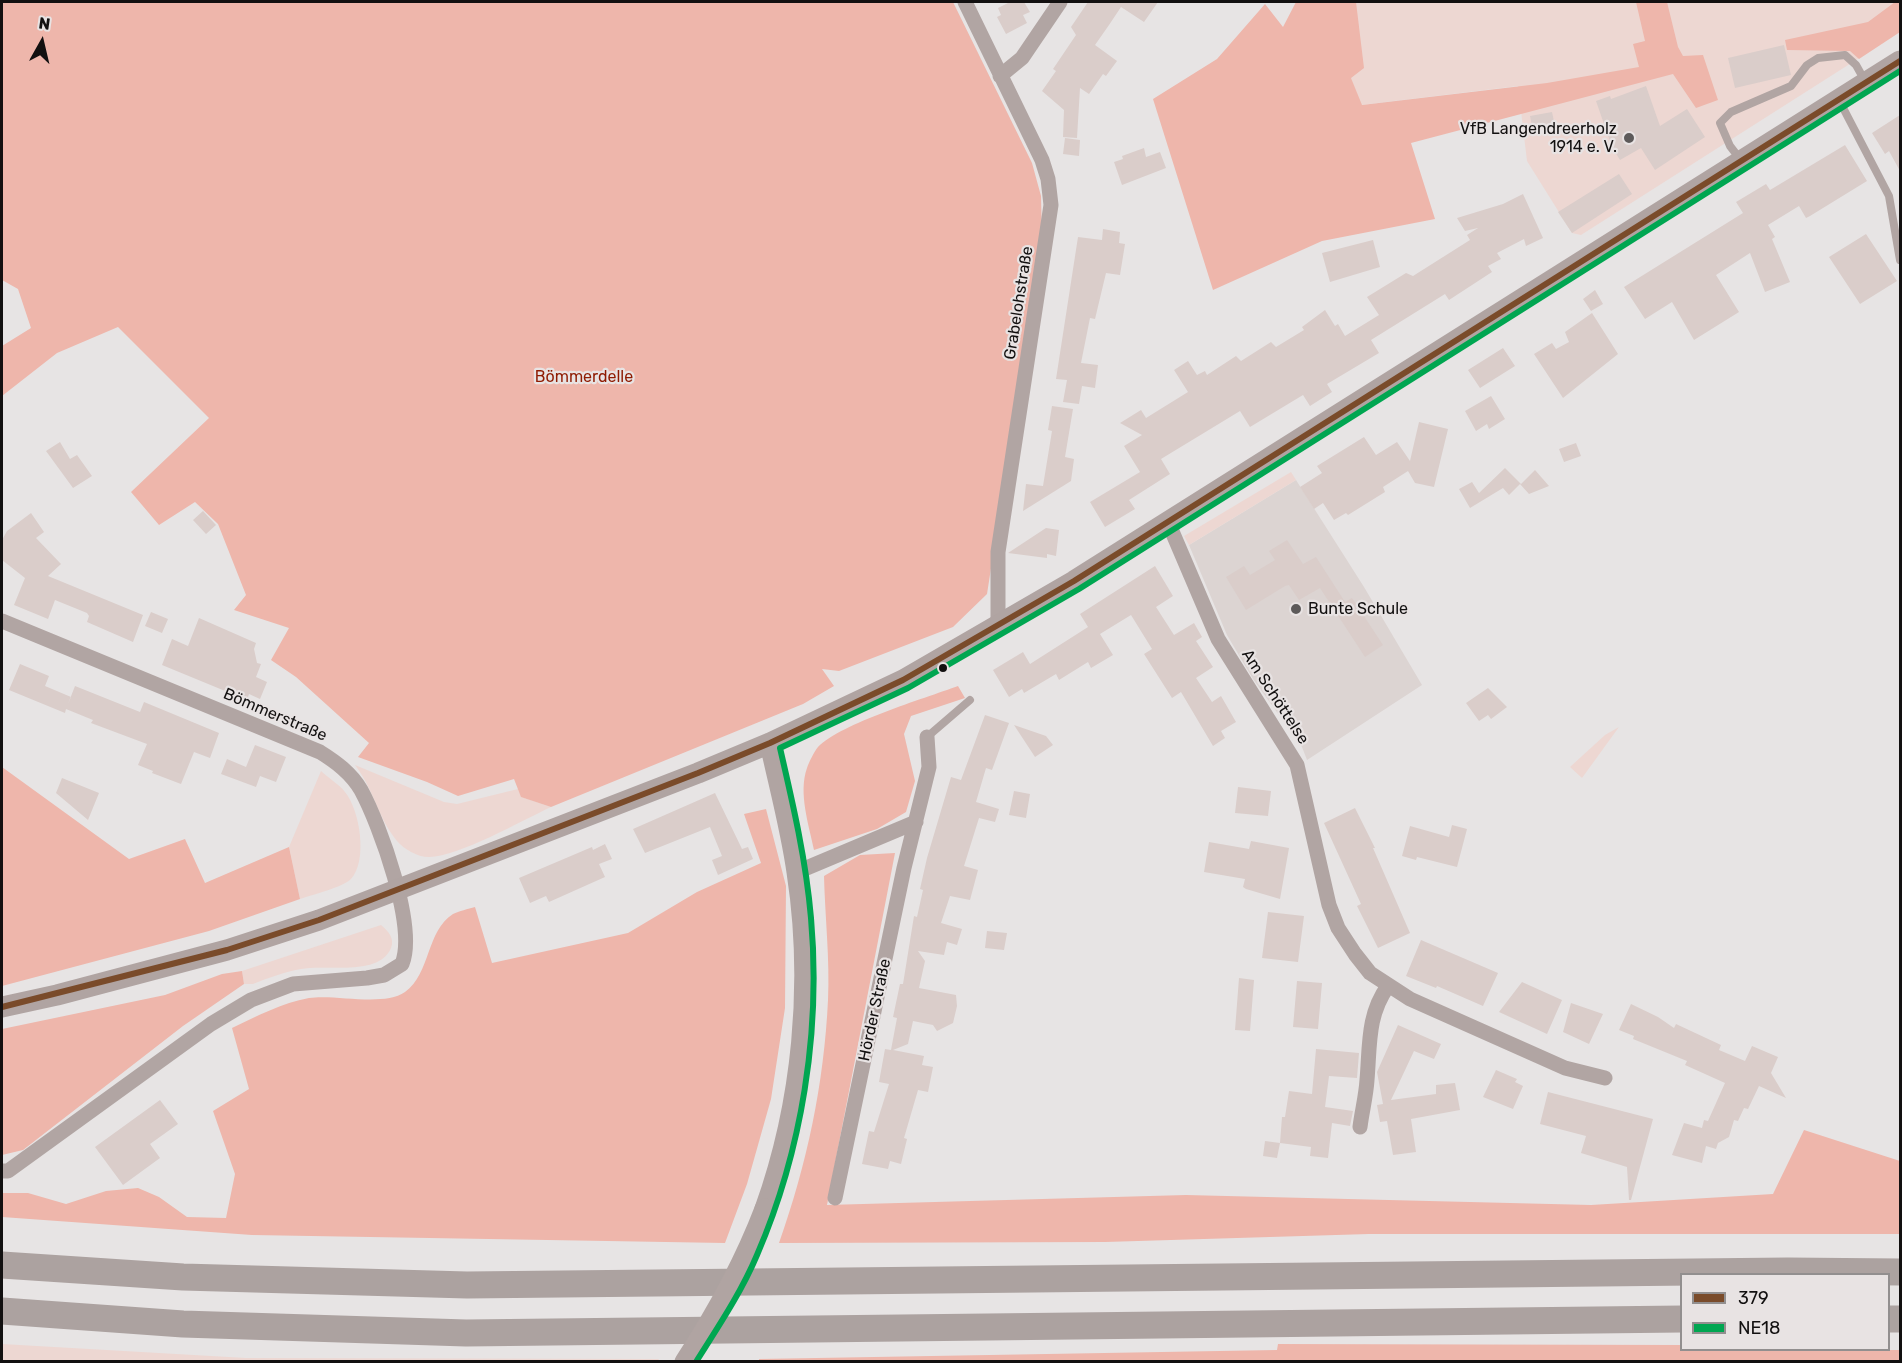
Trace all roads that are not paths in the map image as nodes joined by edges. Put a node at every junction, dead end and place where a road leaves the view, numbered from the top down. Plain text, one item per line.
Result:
1 (965, 2) edge
2 (1060, 2) edge
3 (1900, 61) edge
4 (1000, 76) junction
5 (1867, 83) junction
6 (1839, 100) junction
7 (1741, 161) junction
8 (1900, 260) edge
9 (1168, 522) junction
10 (2, 621) edge
11 (998, 626) junction
12 (970, 700) dead end
13 (927, 737) joint
14 (770, 743) junction
15 (916, 822) junction
16 (797, 872) junction
17 (398, 891) junction
18 (1388, 986) junction
19 (2, 1007) edge
20 (1605, 1078) dead end
21 (1360, 1127) dead end
22 (2, 1171) edge
23 (835, 1198) dead end
24 (2, 1265) edge
25 (1900, 1272) edge
26 (2, 1311) edge
27 (1680, 1319) edge
28 (685, 1362) edge

1 - 4 street, Grabelohstraße
2 - 4 street
3 - 5 main road
4 - 11 street, Grabelohstraße
5 - 6 main road
5 - 7 lane
6 - 7 main road
6 - 8 lane
7 - 9 main road
9 - 11 main road
9 - 18 street, Am Schöttelse
10 - 17 street, Bömmerstraße
11 - 14 main road
12 - 13 lane, Hörder Straße
13 - 15 street, Hörder Straße
14 - 16 main road
14 - 17 main road
15 - 16 street
15 - 23 street, Hörder Straße
16 - 28 main road, bridge
17 - 19 main road
17 - 22 street, Bömmerstraße
18 - 20 street, Am Schöttelse
18 - 21 street
24 - 25 highway
26 - 27 highway

